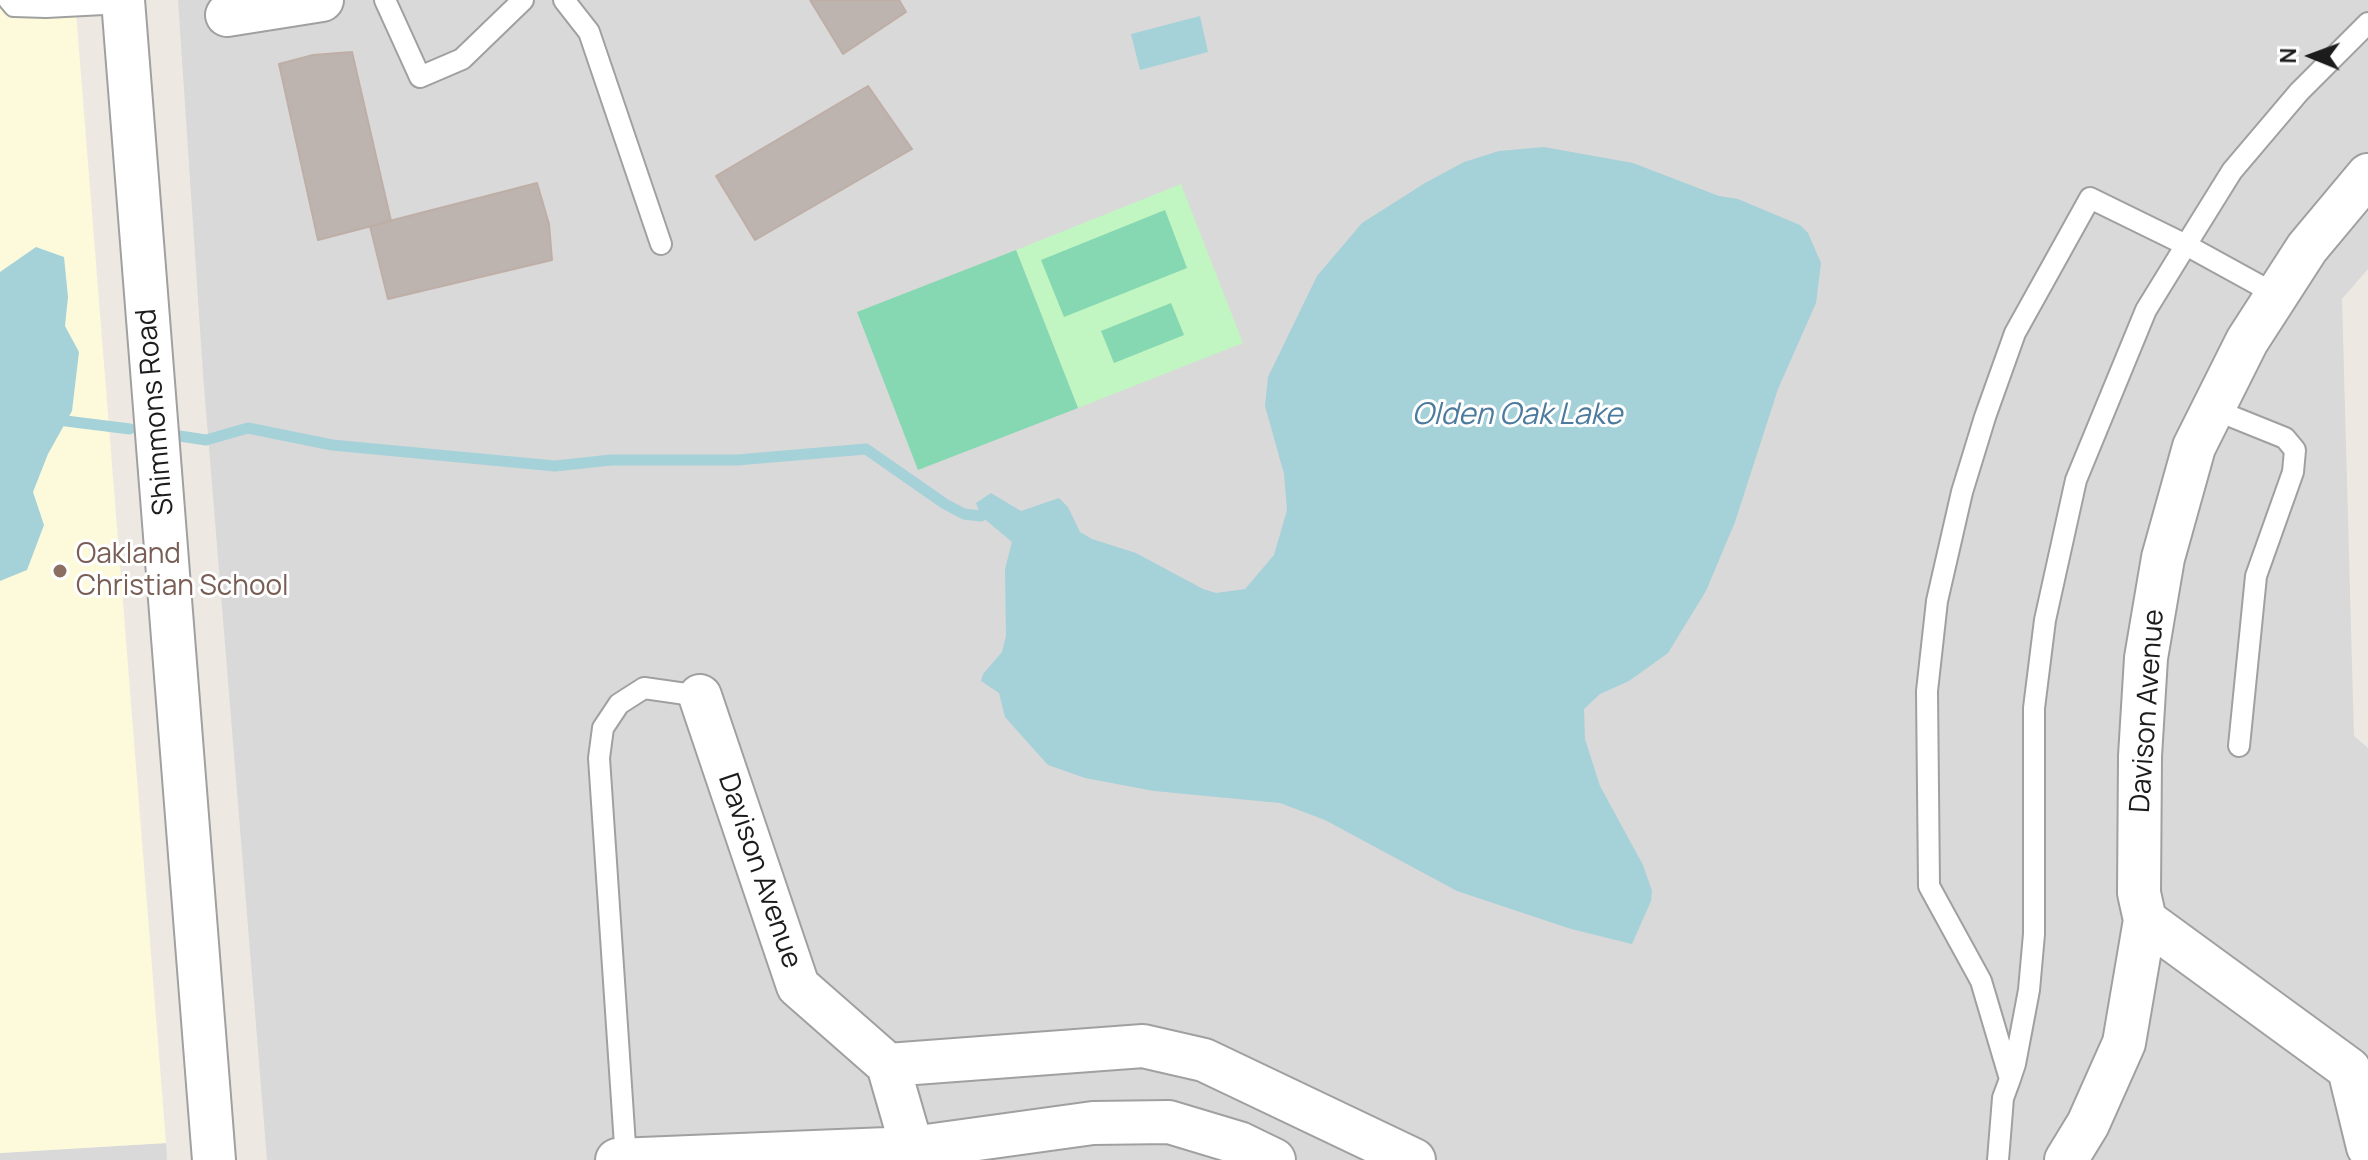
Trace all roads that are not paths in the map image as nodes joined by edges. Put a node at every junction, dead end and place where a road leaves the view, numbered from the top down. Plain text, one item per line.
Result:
1 (9, 0) edge
2 (322, 0) edge
3 (385, 0) edge
4 (523, 0) edge
5 (564, 0) edge
6 (123, 1) edge
7 (227, 15) dead end
8 (2368, 23) edge
9 (2368, 175) edge
10 (661, 244) dead end
11 (2186, 245) junction
12 (2277, 295) junction
13 (2213, 409) junction
14 (700, 696) joint
15 (2239, 746) dead end
16 (2145, 920) junction
17 (888, 1065) junction
18 (2010, 1079) junction
19 (2368, 1147) edge
20 (912, 1148) junction
21 (223, 1159) edge
22 (617, 1160) edge
23 (626, 1160) edge
24 (1274, 1160) edge
25 (1414, 1160) edge
26 (1998, 1160) edge
27 (2066, 1160) edge

1 - 6 lane
2 - 7 street
3 - 4 lane
5 - 10 lane
6 - 21 street, Shimmons Road
8 - 11 lane
9 - 12 street, Davison Avenue
11 - 12 lane
11 - 18 lane
11 - 18 lane
12 - 13 street, Davison Avenue
13 - 15 lane
13 - 16 street, Davison Avenue
14 - 17 street, Davison Avenue
14 - 23 lane
16 - 19 street
16 - 27 street, Davison Avenue
17 - 20 street
17 - 25 street
18 - 26 lane
20 - 23 street
20 - 24 street
22 - 23 street

